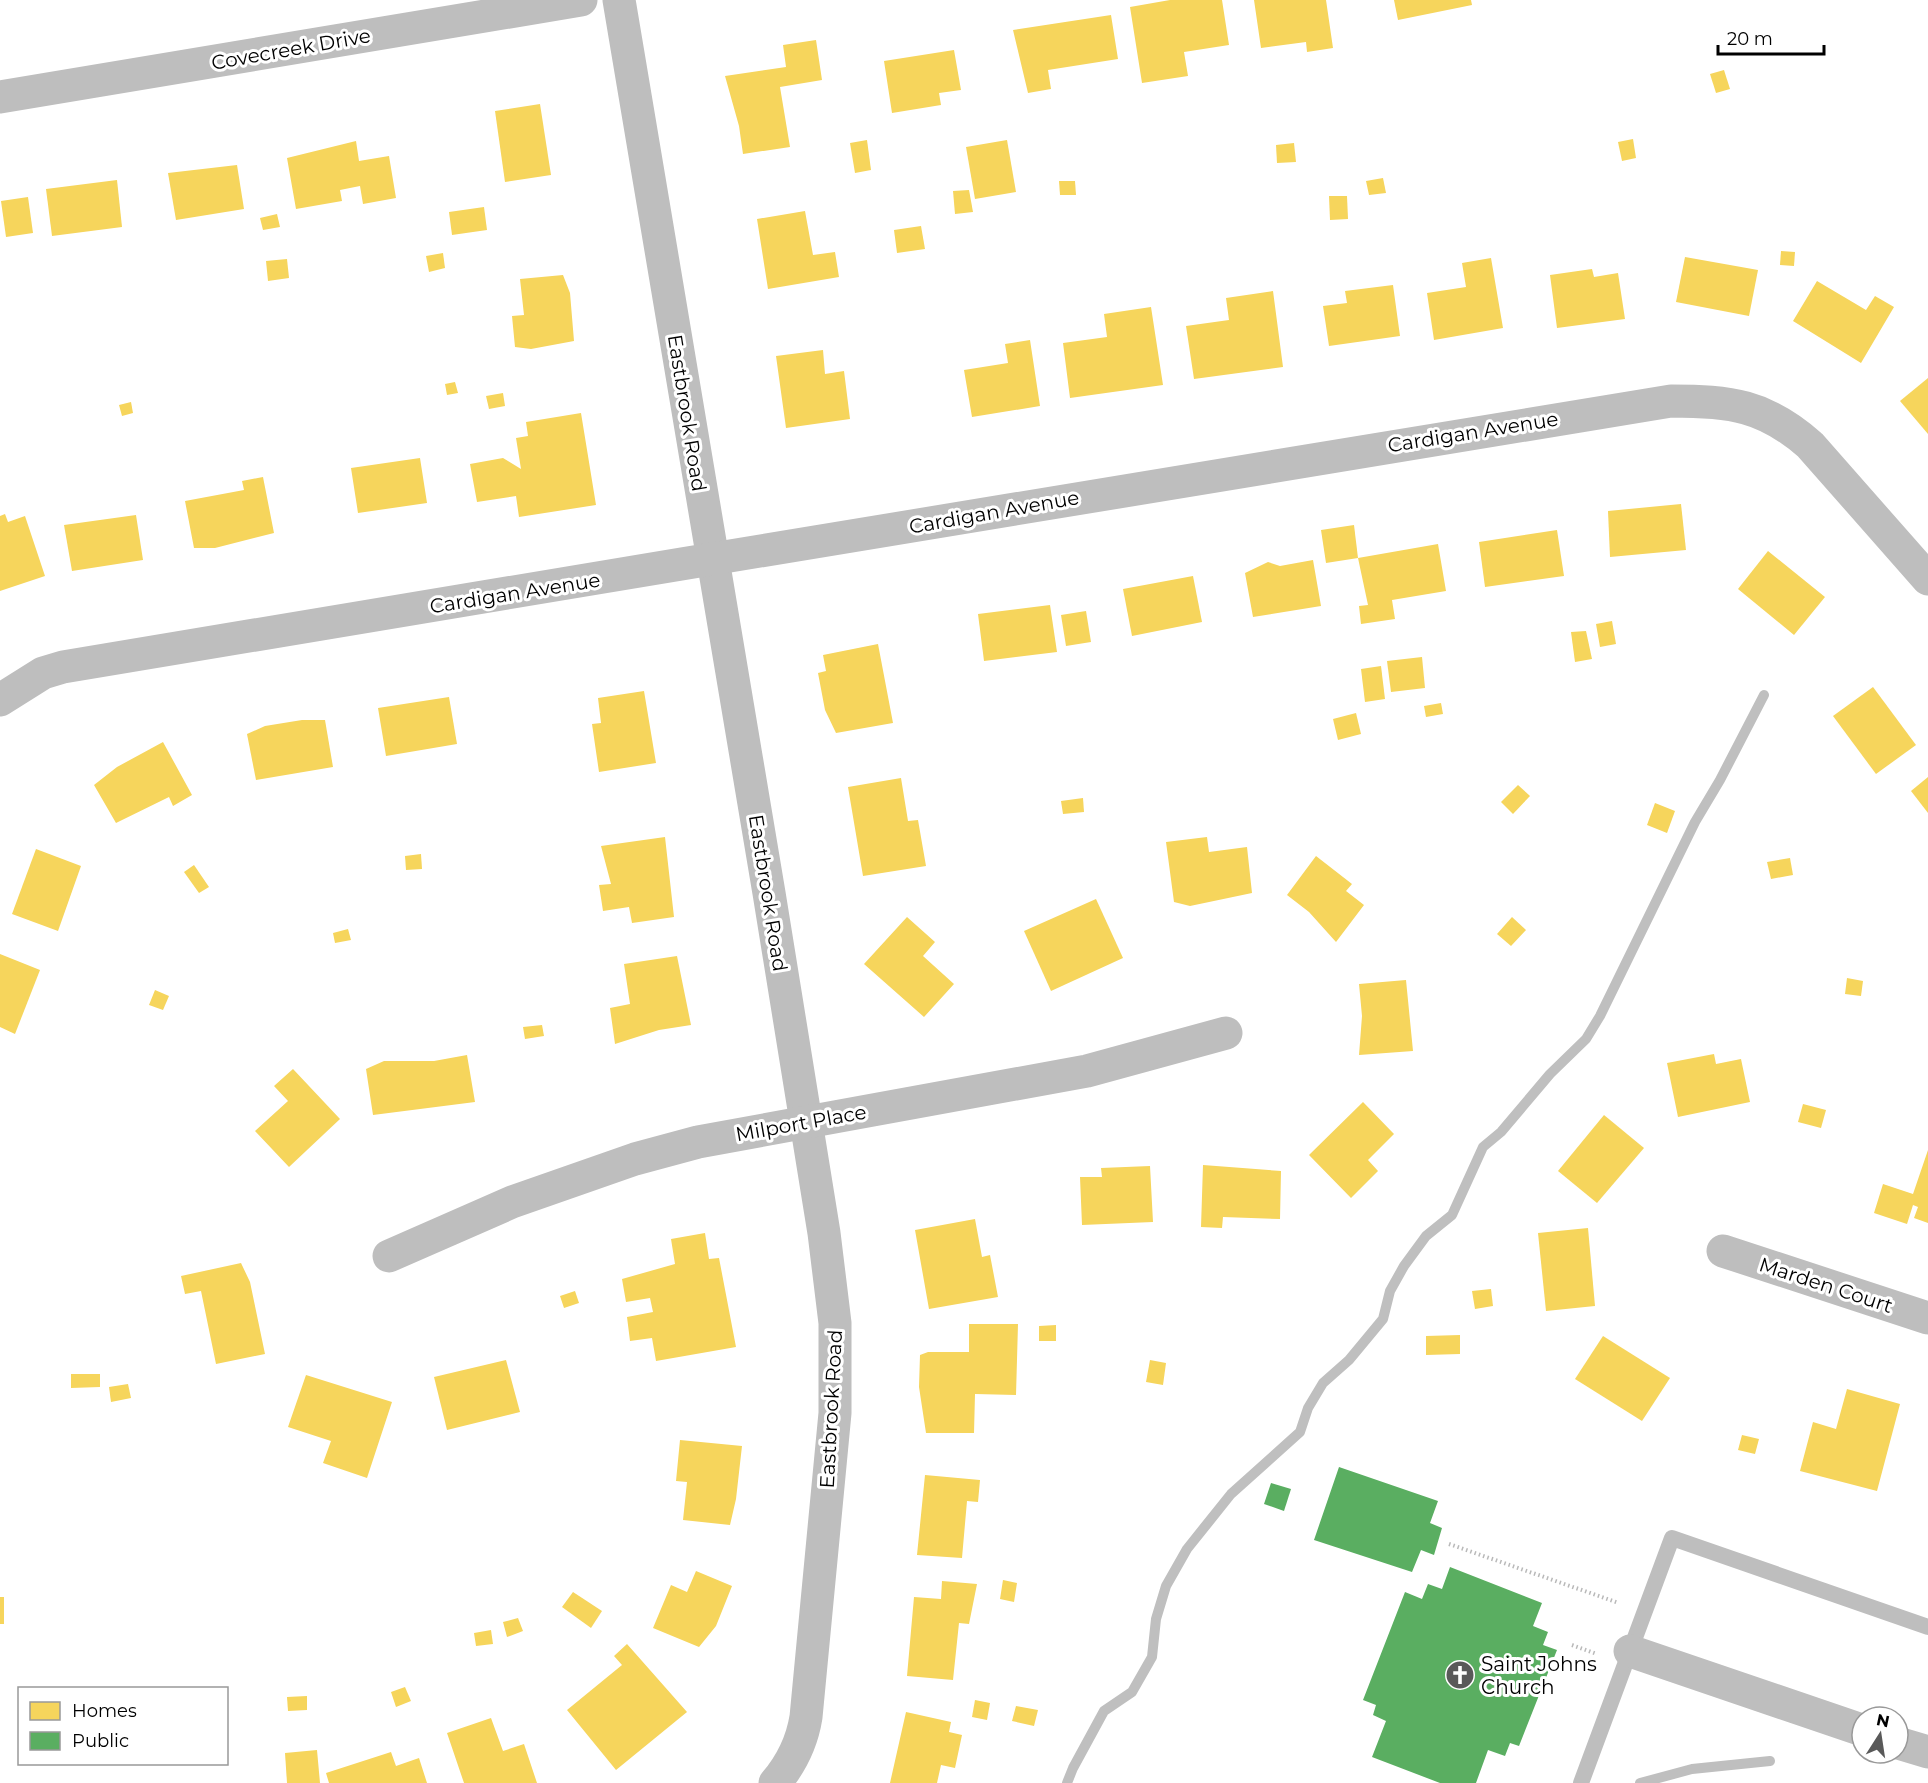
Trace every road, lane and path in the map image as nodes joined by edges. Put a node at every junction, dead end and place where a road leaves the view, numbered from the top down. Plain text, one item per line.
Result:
1 (581, 0) edge
2 (619, 0) edge
3 (0, 97) edge
4 (712, 560) junction
5 (1928, 579) edge
6 (0, 700) edge
7 (1226, 1033) dead end
8 (805, 1122) junction
9 (1723, 1251) dead end
10 (389, 1257) dead end
11 (1928, 1318) edge
12 (1449, 1544) dead end
13 (1591, 1594) dead end
14 (1928, 1626) edge
15 (1630, 1651) junction
16 (1850, 1726) edge
17 (1910, 1747) edge
18 (1928, 1752) edge
19 (775, 1783) edge
20 (1581, 1783) edge

1 - 3 street, Covecreek Drive
2 - 4 street, Eastbrook Road
4 - 5 street, Cardigan Avenue
4 - 6 street, Cardigan Avenue
4 - 8 street, Eastbrook Road
7 - 8 street, Milport Place
8 - 10 street, Milport Place
8 - 19 street, Eastbrook Road
9 - 11 street, Marden Court
12 - 13 path
14 - 15 lane
15 - 16 street
15 - 20 lane
17 - 18 street

